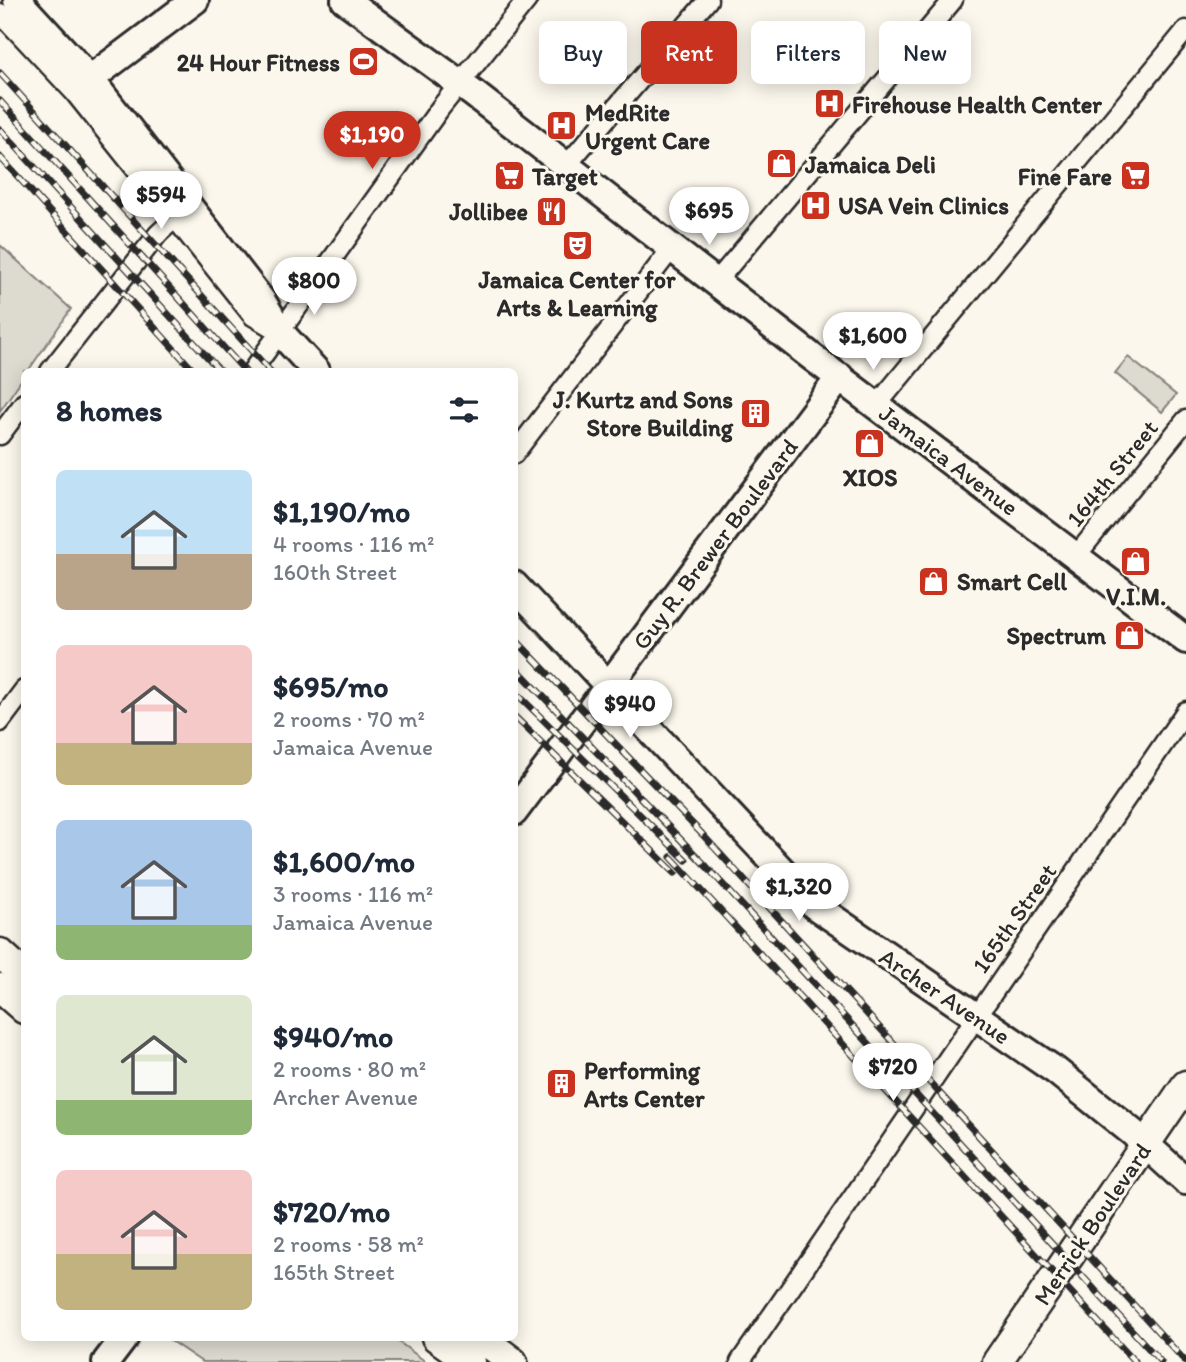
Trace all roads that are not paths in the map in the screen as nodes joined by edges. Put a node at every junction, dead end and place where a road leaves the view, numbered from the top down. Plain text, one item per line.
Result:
1 (17, 0) edge
2 (195, 0) edge
3 (345, 0) edge
4 (527, 0) edge
5 (708, 0) edge
6 (953, 0) edge
7 (0, 13) edge
8 (1186, 30) edge
9 (458, 84) junction
10 (82, 85) junction
11 (566, 166) junction
12 (175, 218) junction
13 (672, 248) junction
14 (716, 282) junction
15 (281, 333) junction
16 (52, 368) edge
17 (254, 368) edge
18 (313, 368) edge
19 (840, 377) junction
20 (877, 405) junction
21 (21, 407) edge
22 (1186, 420) edge
23 (0, 435) edge
24 (518, 449) edge
25 (1076, 556) junction
26 (518, 589) edge
27 (1186, 640) edge
28 (609, 686) junction
29 (21, 694) edge
30 (1186, 710) edge
31 (0, 722) edge
32 (518, 807) edge
33 (0, 953) edge
34 (21, 972) edge
35 (0, 988) edge
36 (21, 1006) edge
37 (975, 1017) junction
38 (1186, 1085) edge
39 (1145, 1145) junction
40 (1186, 1181) edge
41 (122, 1341) edge
42 (442, 1341) edge
43 (485, 1341) edge
44 (106, 1362) edge
45 (471, 1362) edge
46 (513, 1362) edge
47 (740, 1362) edge
48 (997, 1362) edge

1 - 10 main road
2 - 10 main road
3 - 9 main road, Jamaica Avenue
4 - 9 street
5 - 11 street
6 - 14 street
7 - 10 street
8 - 20 street
9 - 11 main road, Jamaica Avenue
9 - 15 street
10 - 12 street
10 - 15 main road
11 - 13 main road, Jamaica Avenue
12 - 15 street
12 - 16 street
13 - 14 main road, Jamaica Avenue
13 - 24 street
14 - 19 main road, Jamaica Avenue
15 - 17 street
15 - 18 main road
19 - 20 main road, Jamaica Avenue
19 - 28 main road, Guy R. Brewer Boulevard
20 - 25 main road, Jamaica Avenue
21 - 23 street
22 - 25 street, 164th Street
25 - 27 main road, Jamaica Avenue
26 - 28 main road, Archer Avenue
28 - 32 main road, Guy R. Brewer Boulevard
28 - 37 main road, Archer Avenue
29 - 31 street
30 - 37 street, 165th Street
33 - 34 main road
35 - 36 main road
37 - 39 main road, Archer Avenue
37 - 47 street, 165th Street
38 - 39 main road, Merrick Boulevard
39 - 40 main road, Archer Avenue
39 - 48 main road, Merrick Boulevard
41 - 44 main road
42 - 45 main road
43 - 46 main road

